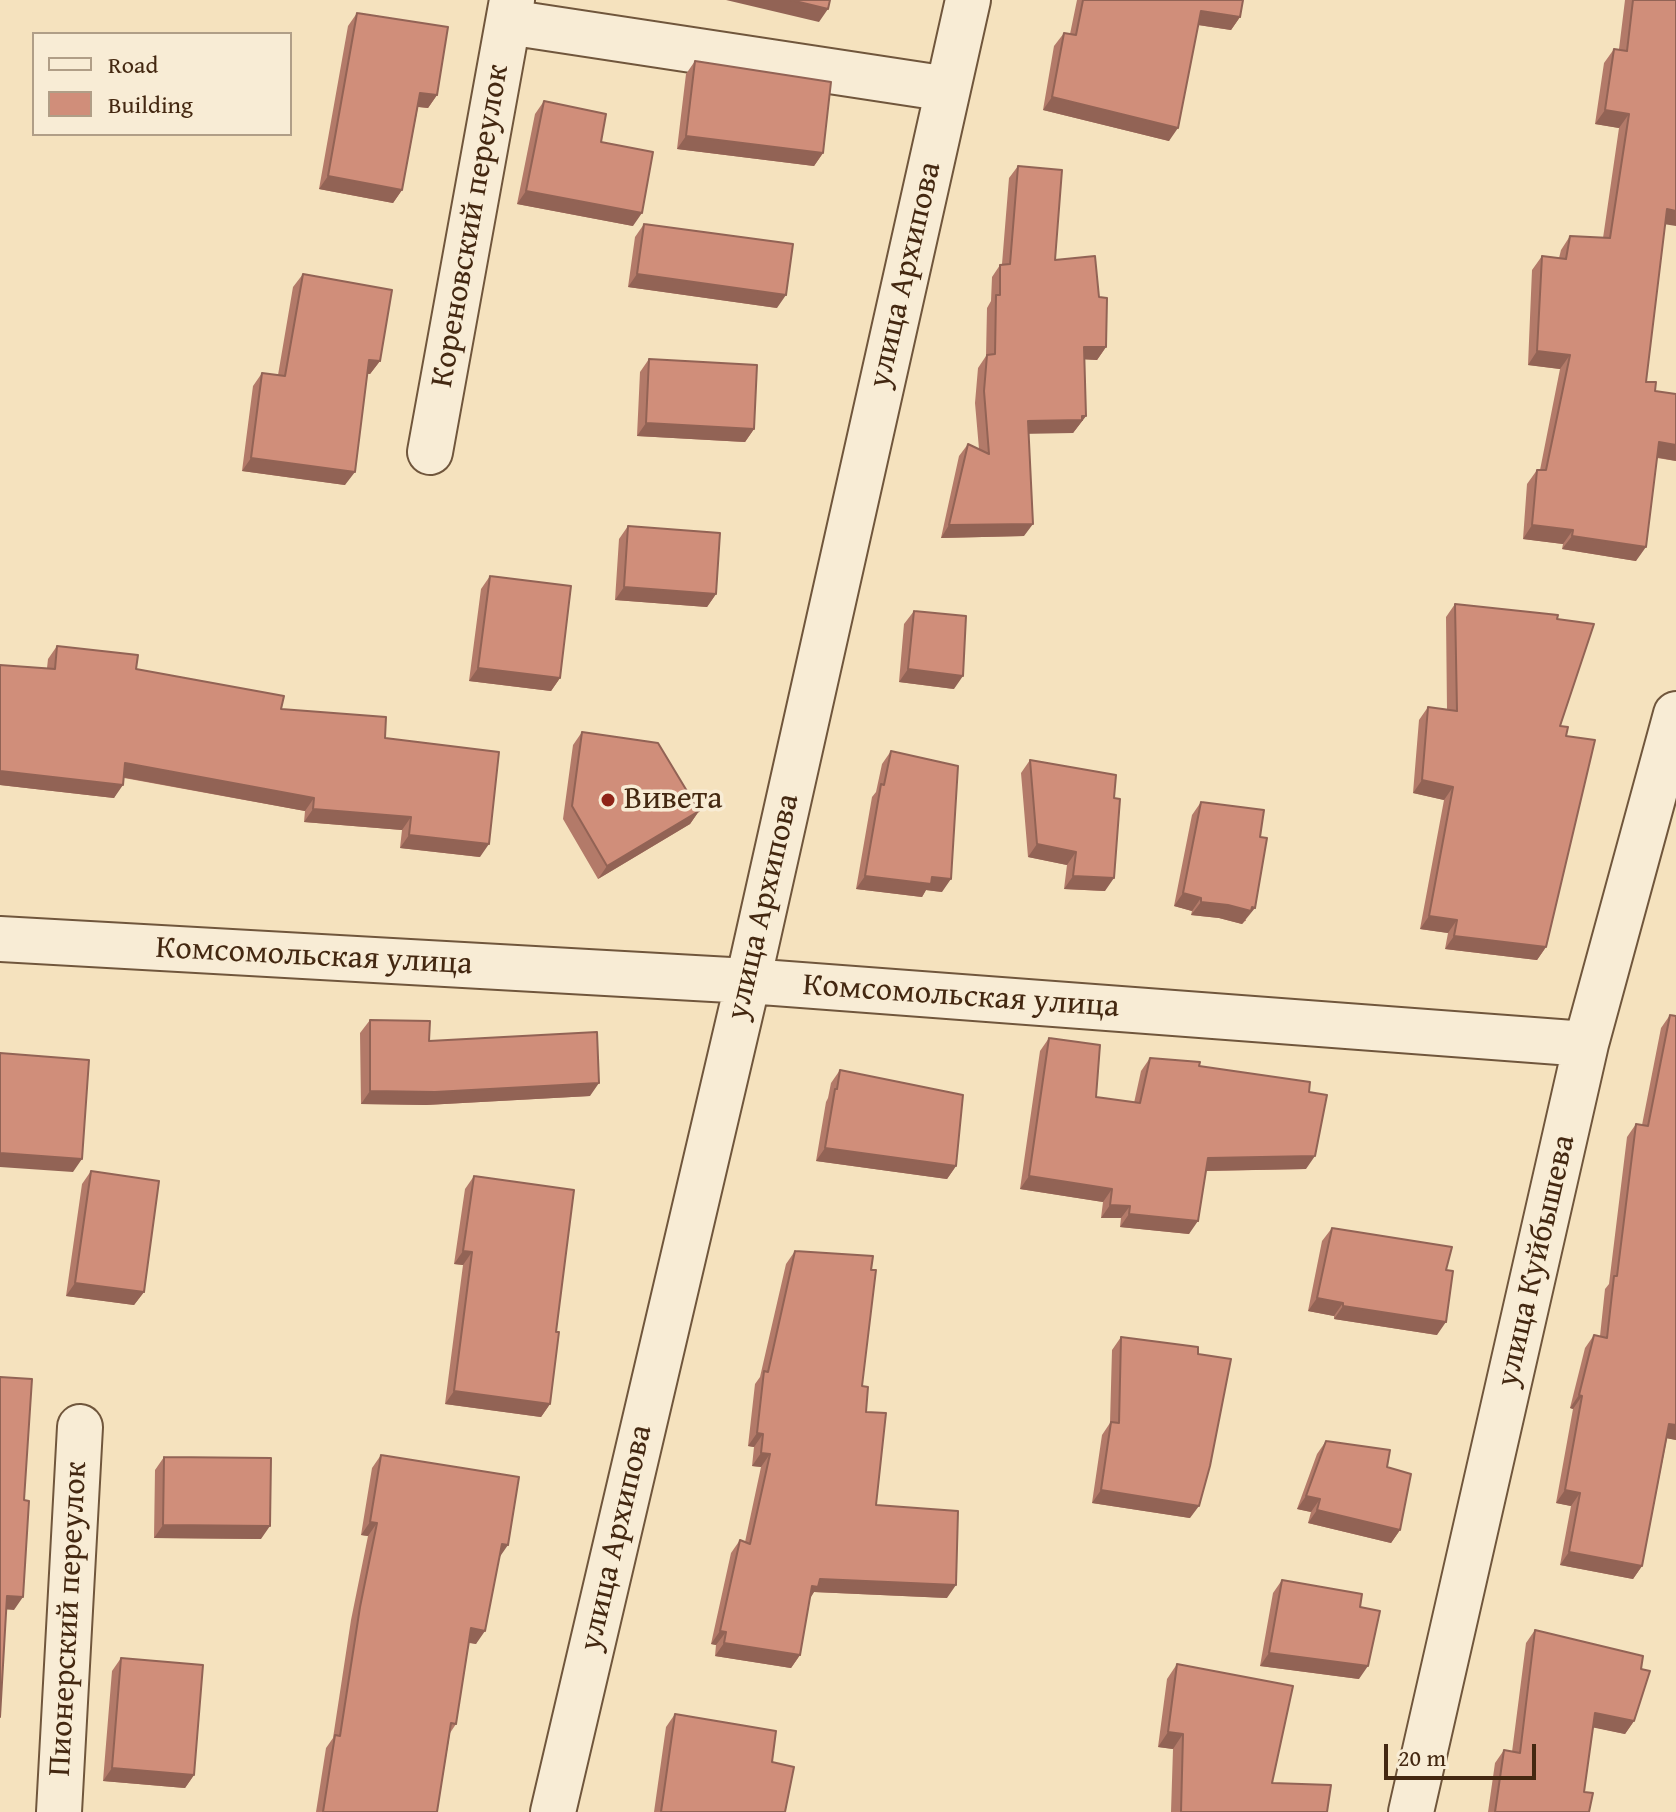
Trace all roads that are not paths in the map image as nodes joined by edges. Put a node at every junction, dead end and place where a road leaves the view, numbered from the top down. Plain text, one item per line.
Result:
1 (968, 0) edge
2 (510, 11) edge
3 (948, 89) junction
4 (430, 452) dead end
5 (1676, 714) edge
6 (0, 939) edge
7 (748, 981) junction
8 (1586, 1044) junction
9 (80, 1427) dead end
10 (59, 1812) edge
11 (553, 1812) edge
12 (1411, 1812) edge

1 - 3 street, улица Архипова
2 - 3 street
2 - 4 street, Кореновский переулок
3 - 7 street, улица Архипова
5 - 8 street, улица Куйбышева
6 - 7 street, Комсомольская улица
7 - 8 street, Комсомольская улица
7 - 11 street, улица Архипова
8 - 12 street, улица Куйбышева
9 - 10 street, Пионерский переулок

